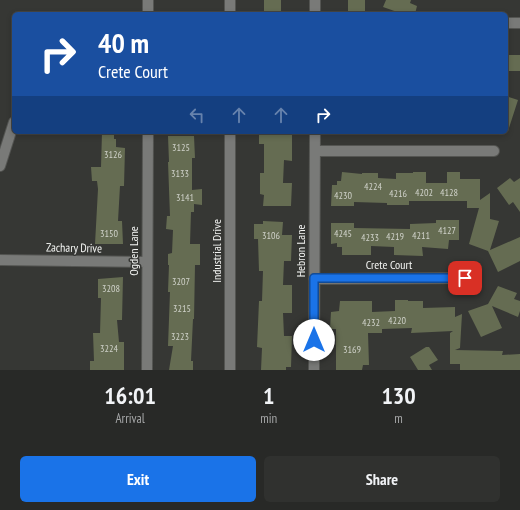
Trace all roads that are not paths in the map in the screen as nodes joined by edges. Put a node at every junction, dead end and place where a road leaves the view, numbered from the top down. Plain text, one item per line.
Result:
1 (148, 0) edge
2 (230, 0) edge
3 (315, 0) edge
4 (148, 12) edge
5 (230, 12) edge
6 (315, 12) edge
7 (508, 23) edge
8 (520, 23) edge
9 (12, 128) edge
10 (148, 134) edge
11 (230, 134) edge
12 (315, 134) edge
13 (315, 151) junction
14 (494, 151) dead end
15 (0, 166) edge
16 (0, 259) edge
17 (147, 262) junction
18 (314, 278) junction
19 (465, 278) dead end
20 (147, 370) edge
21 (230, 370) edge
22 (314, 370) edge

1 - 4 street
2 - 5 street
3 - 6 street
7 - 8 street
9 - 15 street
10 - 17 street, Ogden Lane
11 - 21 street, Industrial Drive
12 - 13 street, Hebron Lane
13 - 14 street
13 - 18 street, Hebron Lane
16 - 17 street, Zachary Drive
17 - 20 street, Ogden Lane
18 - 19 street, Crete Court
18 - 22 street, Hebron Lane

